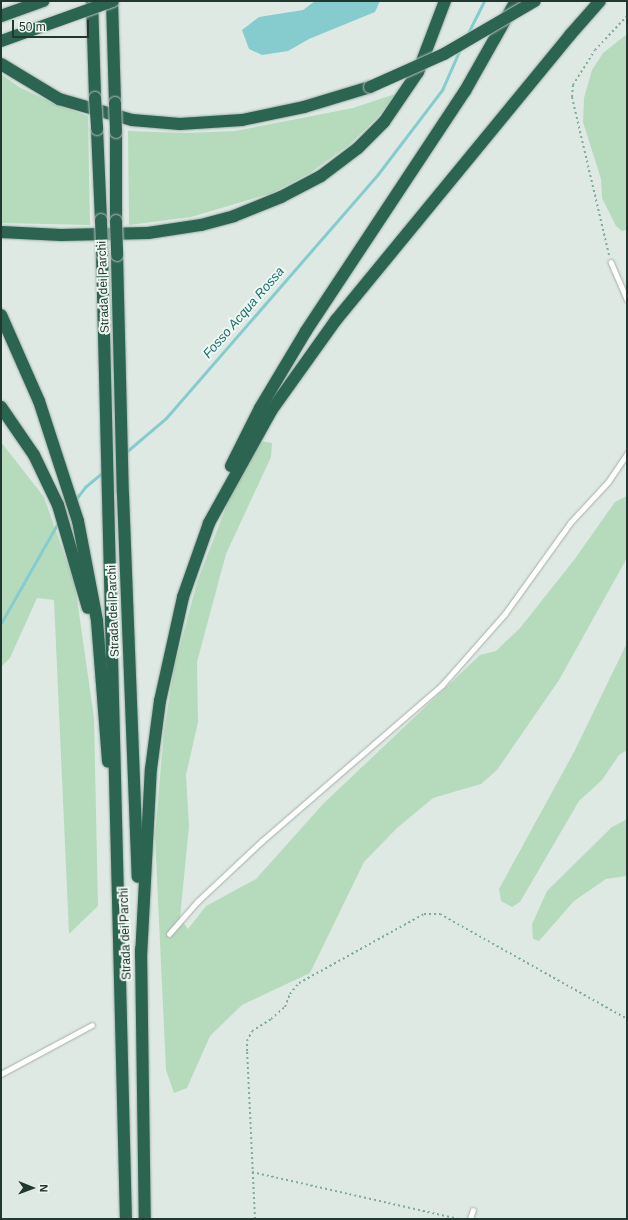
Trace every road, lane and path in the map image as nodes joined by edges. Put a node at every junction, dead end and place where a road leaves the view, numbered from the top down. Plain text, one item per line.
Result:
1 (43, 1) edge
2 (91, 1) edge
3 (114, 1) edge
4 (445, 1) edge
5 (516, 1) edge
6 (535, 1) edge
7 (600, 1) edge
8 (1, 16) edge
9 (627, 16) edge
10 (1, 41) edge
11 (1, 64) edge
12 (1, 232) edge
13 (611, 262) joint
14 (627, 298) edge
15 (1, 315) edge
16 (1, 407) edge
17 (627, 454) edge
18 (209, 523) junction
19 (105, 732) junction
20 (119, 921) junction
21 (169, 934) dead end
22 (141, 957) junction
23 (627, 1019) edge
24 (92, 1025) dead end
25 (1, 1074) edge
26 (252, 1172) junction
27 (473, 1210) dead end
28 (126, 1219) edge
29 (145, 1219) edge
30 (255, 1219) edge
31 (460, 1219) edge
32 (470, 1219) edge

1 - 8 highway
2 - 20 highway, Strada dei Parchi, bridge
3 - 10 highway, bridge
3 - 22 highway, Strada dei Parchi, bridge
4 - 12 highway
5 - 18 highway
6 - 11 highway, bridge
7 - 18 highway
9 - 13 path
13 - 14 lane
15 - 19 highway
16 - 19 highway
17 - 21 lane
18 - 22 highway
19 - 20 highway
20 - 28 highway, Strada dei Parchi
22 - 29 highway, Strada dei Parchi
23 - 26 path
24 - 25 lane
26 - 30 path
26 - 31 path
27 - 32 lane

